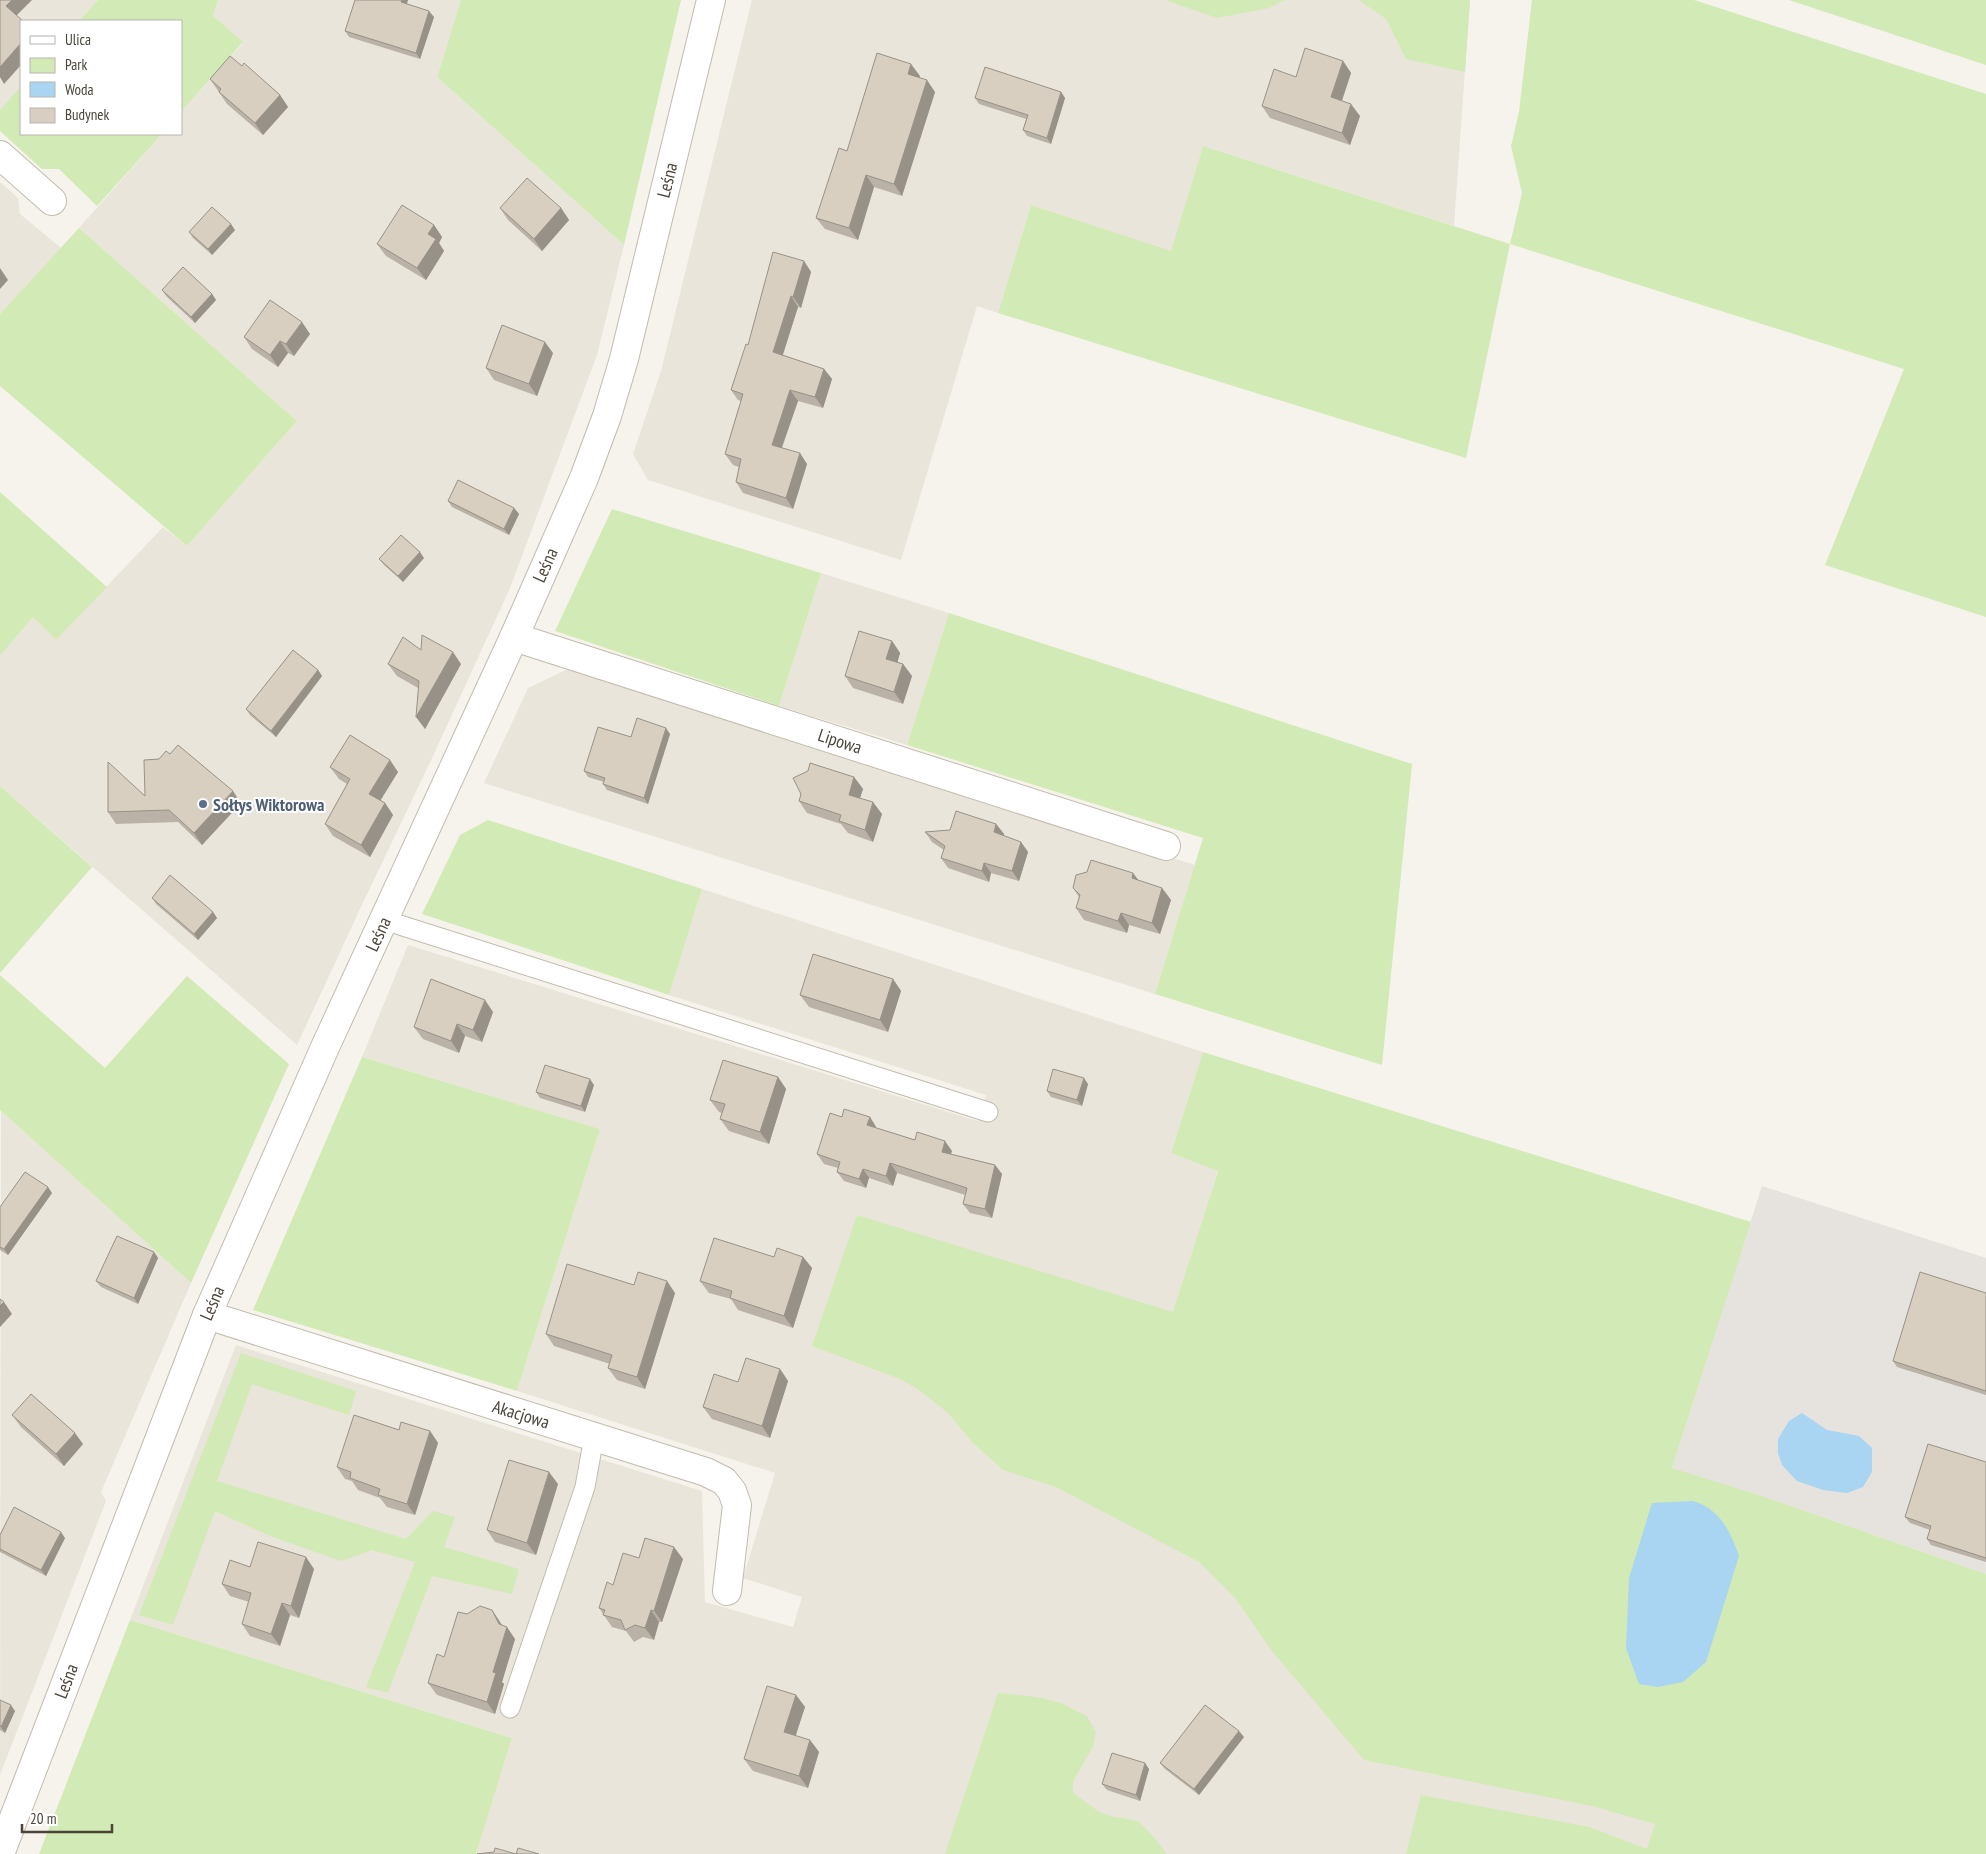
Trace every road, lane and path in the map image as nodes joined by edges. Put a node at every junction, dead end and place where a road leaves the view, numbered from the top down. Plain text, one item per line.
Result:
1 (711, 0) edge
2 (0, 155) edge
3 (52, 201) dead end
4 (514, 637) junction
5 (1166, 846) dead end
6 (384, 920) junction
7 (988, 1112) dead end
8 (207, 1315) junction
9 (594, 1437) junction
10 (727, 1591) dead end
11 (510, 1708) dead end
12 (0, 1854) edge

1 - 4 street, Leśna
2 - 3 street
4 - 5 street, Lipowa
4 - 6 street, Leśna
6 - 7 lane
6 - 8 street, Leśna
8 - 9 street, Akacjowa
8 - 12 street, Leśna
9 - 10 street, Akacjowa
9 - 11 lane

